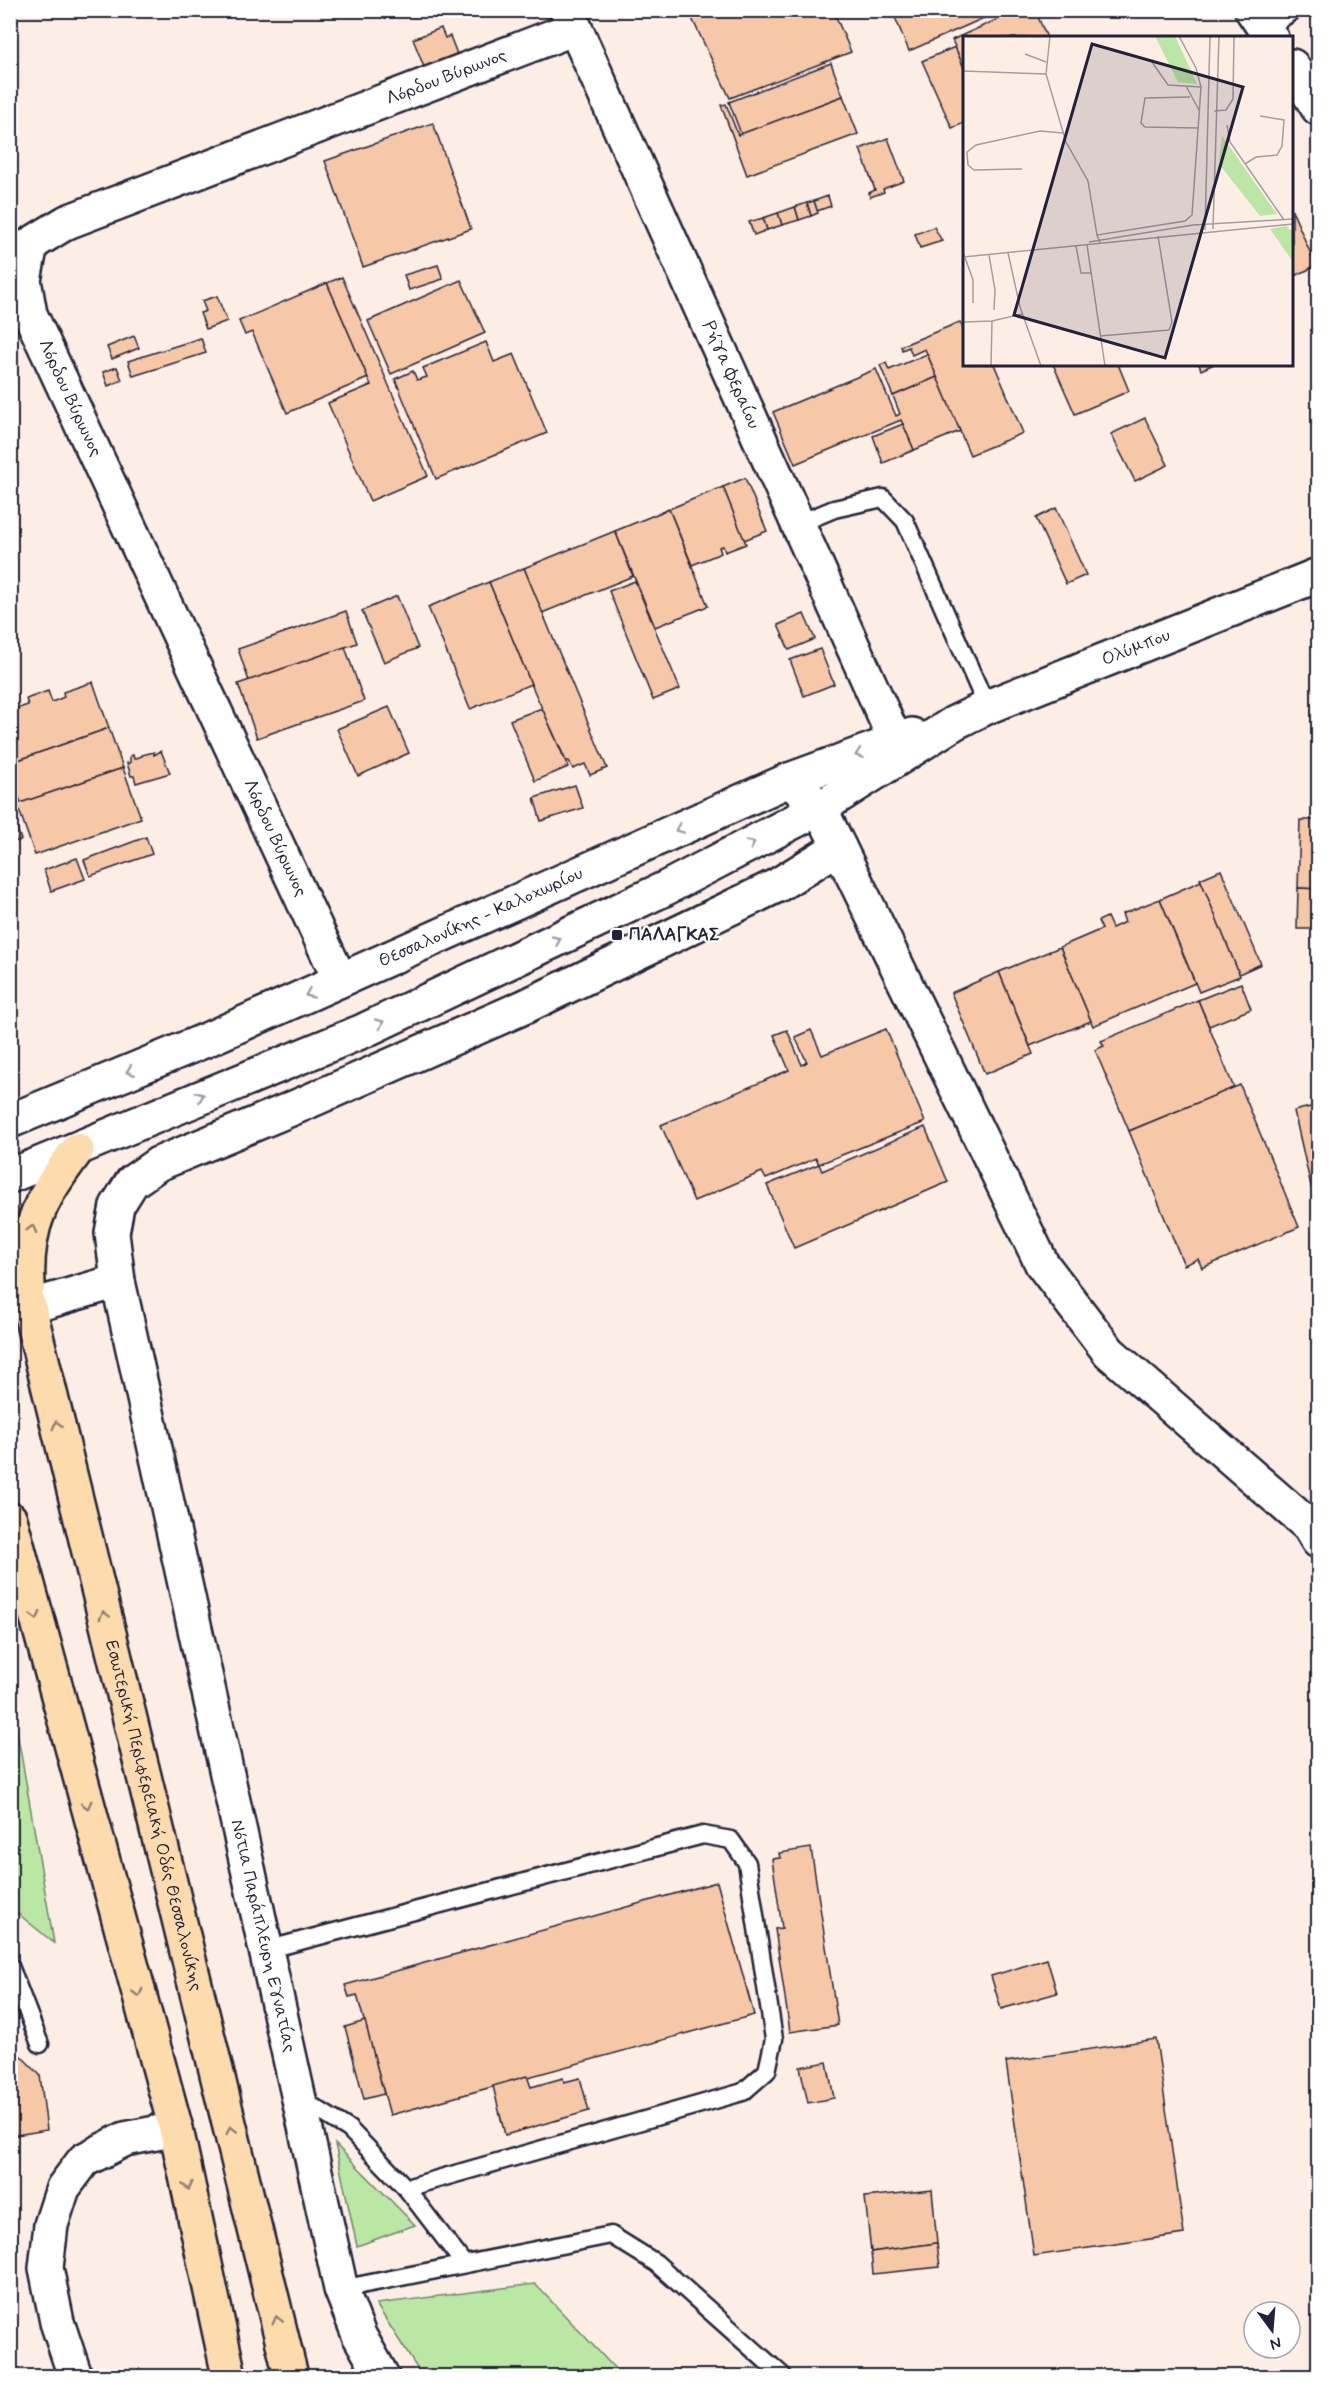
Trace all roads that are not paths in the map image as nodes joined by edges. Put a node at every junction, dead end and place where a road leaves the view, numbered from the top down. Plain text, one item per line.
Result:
1 (1294, 10) edge
2 (571, 19) edge
3 (1263, 26) edge
4 (1293, 68) edge
5 (1318, 108) edge
6 (798, 524) junction
7 (1318, 575) edge
8 (987, 706) junction
9 (954, 723) junction
10 (895, 740) junction
11 (789, 780) junction
12 (820, 808) junction
13 (839, 847) junction
14 (340, 980) junction
15 (10, 1121) edge
16 (77, 1150) junction
17 (10, 1176) edge
18 (10, 1255) edge
19 (118, 1281) junction
20 (28, 1308) junction
21 (10, 1519) edge
22 (1318, 1540) edge
23 (266, 1950) junction
24 (10, 1966) edge
25 (40, 2044) dead end
26 (299, 2097) junction
27 (176, 2129) junction
28 (406, 2188) junction
29 (464, 2264) junction
30 (341, 2289) junction
31 (75, 2376) edge
32 (229, 2376) edge
33 (291, 2376) edge
34 (382, 2376) edge
35 (783, 2376) edge

1 - 3 lane
2 - 6 street, Ρήγα Φεραίου
2 - 14 street, Λόρδου Βύρωνος
4 - 5 street
6 - 8 lane
6 - 10 street, Ρήγα Φεραίου
7 - 8 street, Ολύμπου
8 - 9 street, Ολύμπου
9 - 10 street, Θεσσαλονίκης - Καλοχωρίου
9 - 12 street
10 -> 11 street, Θεσσαλονίκης - Καλοχωρίου
11 - 12 street
11 -> 14 street, Θεσσαλονίκης - Καλοχωρίου
12 - 13 street
16 -> 12 street
13 - 19 street, Νότια Παράπλευρη Εγνατίας
13 - 22 street
14 -> 15 street, Θεσσαλονίκης - Καλοχωρίου
16 - 17 street
20 -> 16 highway
18 - 20 highway, Εσωτερική Περιφερειακή Οδός Θεσσαλονίκης
19 - 20 street
19 - 23 street, Νότια Παράπλευρη Εγνατίας
33 -> 20 highway, Εσωτερική Περιφερειακή Οδός Θεσσαλονίκης
21 -> 27 highway
23 - 26 street, Νότια Παράπλευρη Εγνατίας
23 - 28 lane
24 - 25 lane
26 - 28 lane
26 - 30 street, Νότια Παράπλευρη Εγνατίας
27 - 31 street
27 -> 32 highway
28 - 29 lane
29 - 30 lane
29 - 35 lane
30 - 34 street, Νότια Παράπλευρη Εγνατίας

